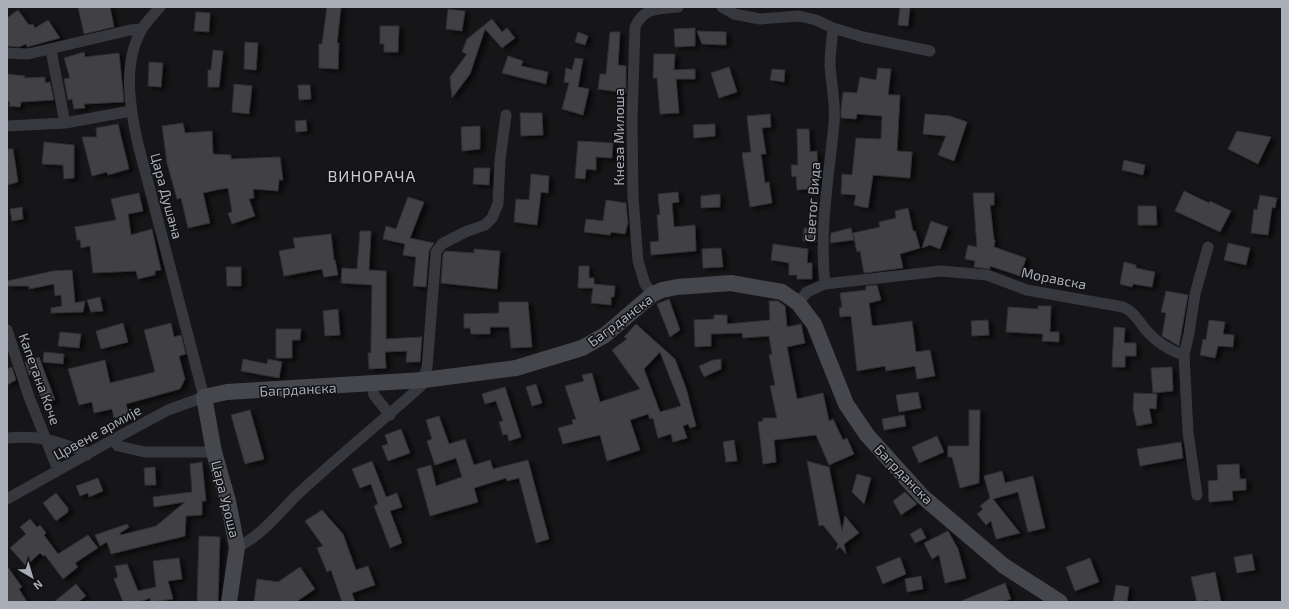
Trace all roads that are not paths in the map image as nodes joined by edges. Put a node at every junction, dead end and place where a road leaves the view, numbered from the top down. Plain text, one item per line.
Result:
1 (160, 7) edge
2 (678, 7) edge
3 (722, 7) edge
4 (833, 28) junction
5 (142, 29) junction
6 (51, 50) junction
7 (930, 51) dead end
8 (7, 53) edge
9 (131, 111) junction
10 (506, 115) dead end
11 (65, 123) junction
12 (7, 126) edge
13 (1208, 248) dead end
14 (825, 284) junction
15 (653, 294) junction
16 (798, 303) junction
17 (7, 330) edge
18 (1184, 355) junction
19 (424, 380) junction
20 (372, 385) junction
21 (204, 397) junction
22 (390, 415) junction
23 (7, 438) edge
24 (45, 438) junction
25 (114, 439) junction
26 (214, 452) junction
27 (87, 455) junction
28 (58, 470) junction
29 (1197, 495) dead end
30 (7, 500) edge
31 (237, 547) junction
32 (1053, 600) edge
33 (229, 602) edge

1 - 5 street, Цара Душана
2 - 15 street, Кнеза Милоша
3 - 4 street
4 - 7 street
4 - 14 street, Светог Вида
5 - 6 street
5 - 9 street, Цара Душана
6 - 8 street
6 - 11 street
9 - 11 street
9 - 21 street, Цара Душана
10 - 19 street
11 - 12 street
13 - 18 street
14 - 16 street, Моравска
14 - 18 street, Моравска
15 - 16 street, Багрданска
15 - 19 street, Багрданска
16 - 32 street, Багрданска
17 - 24 street, Капетана Коче
18 - 29 street
19 - 20 street, Багрданска
19 - 22 street
20 - 21 street, Багрданска
20 - 22 street
21 - 25 street, Црвене армије
21 - 26 street, Цара Уроша
22 - 31 street
23 - 24 street
24 - 27 street, Капетана Коче
24 - 28 street, Капетана Коче
25 - 26 street
25 - 27 street, Црвене армије
26 - 31 street, Цара Уроша
27 - 28 street, Црвене армије
28 - 30 street, Црвене армије
31 - 33 street, Цара Уроша

